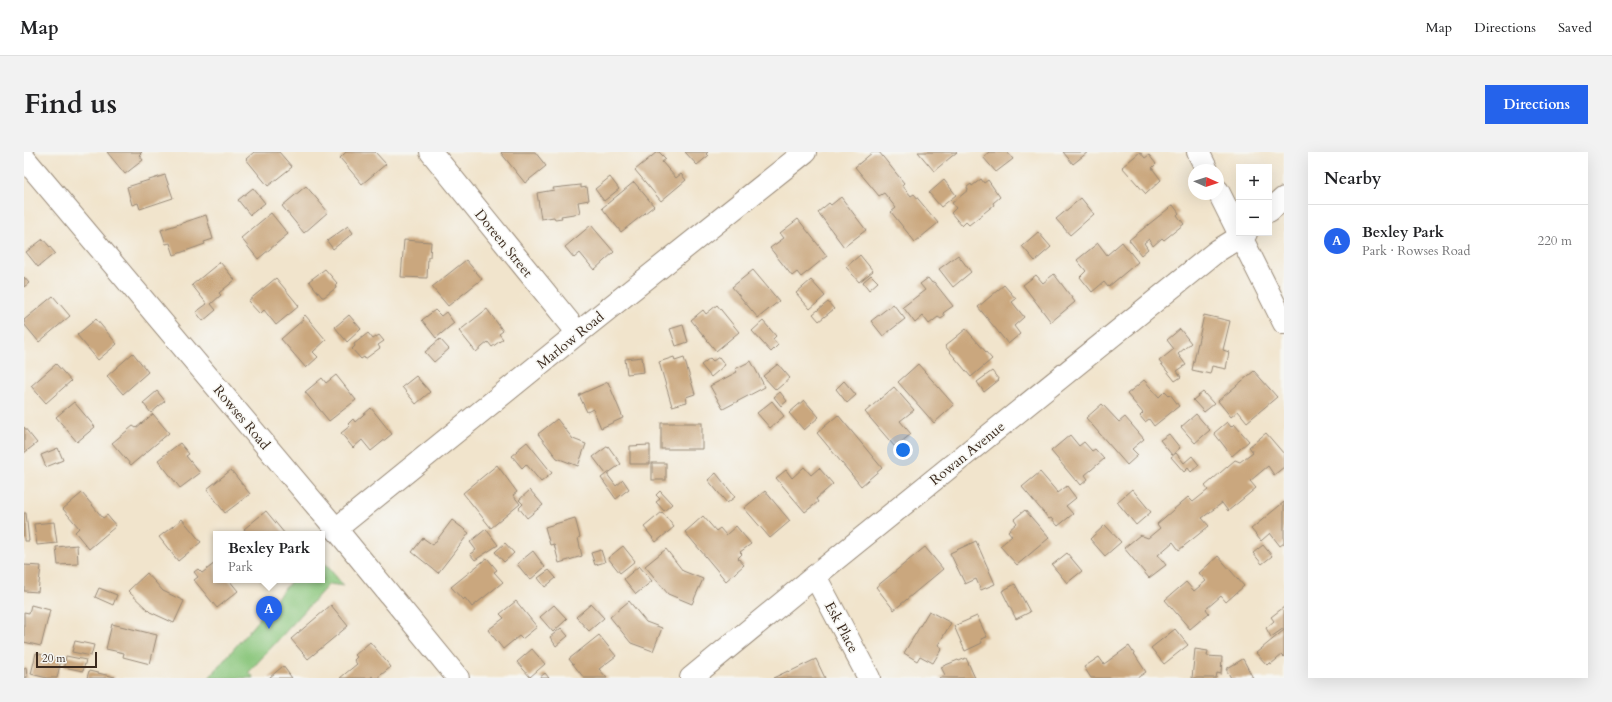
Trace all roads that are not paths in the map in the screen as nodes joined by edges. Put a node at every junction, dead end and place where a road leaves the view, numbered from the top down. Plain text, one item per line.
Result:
1 (431, 152) edge
2 (805, 152) edge
3 (1198, 152) edge
4 (24, 158) edge
5 (1204, 164) edge
6 (1284, 198) edge
7 (1223, 200) edge
8 (1272, 208) edge
9 (1236, 221) edge
10 (1242, 236) edge
11 (1244, 236) edge
12 (1284, 324) edge
13 (578, 333) junction
14 (336, 529) junction
15 (815, 576) junction
16 (458, 678) edge
17 (691, 678) edge
18 (869, 678) edge

1 - 13 street, Doreen Street
2 - 13 street, Marlow Road
3 - 5 street
4 - 14 street, Rowses Road
6 - 8 street
7 - 9 street
10 - 15 street, Rowan Avenue
11 - 12 street
13 - 14 street, Marlow Road
14 - 16 street, Rowses Road
15 - 17 street, Rowan Avenue
15 - 18 street, Esk Place

